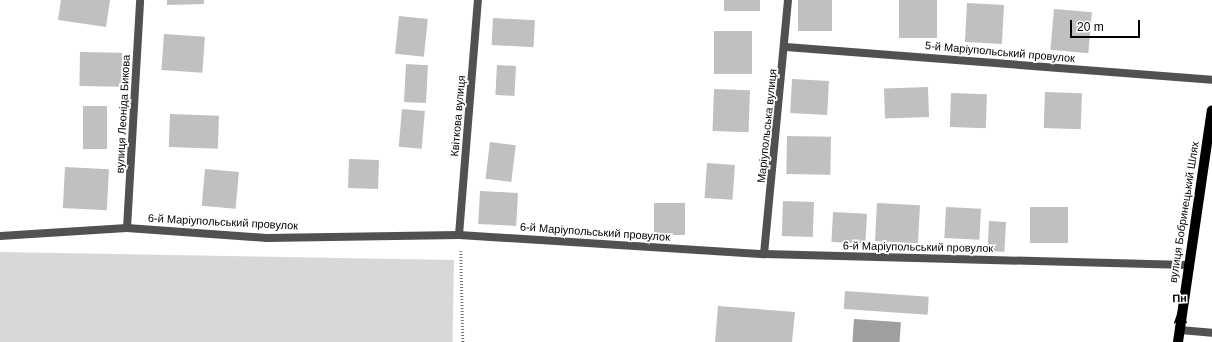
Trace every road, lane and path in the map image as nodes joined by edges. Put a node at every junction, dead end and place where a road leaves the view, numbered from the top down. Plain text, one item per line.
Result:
1 (140, 0) edge
2 (478, 0) edge
3 (788, 0) edge
4 (786, 47) junction
5 (1212, 80) edge
6 (1212, 110) edge
7 (127, 228) junction
8 (459, 235) junction
9 (0, 236) edge
10 (764, 254) junction
11 (1188, 264) junction
12 (1180, 330) junction
13 (1212, 333) edge
14 (463, 342) edge
15 (1178, 342) edge

1 - 7 street, вулиця Леоніда Бикова
2 - 8 street, Квіткова вулиця
3 - 4 street, Маріупольська вулиця
4 - 5 street, 5-й Маріупольський провулок
4 - 10 street, Маріупольська вулиця
6 - 11 main road, вулиця Бобринецький Шлях
7 - 8 street, 6-й Маріупольський провулок
7 - 9 street, 6-й Маріупольський провулок
8 - 10 street, 6-й Маріупольський провулок
8 - 14 path
10 - 11 street, 6-й Маріупольський провулок
11 - 12 main road, вулиця Бобринецький Шлях
12 - 13 street
12 - 15 main road, вулиця Бобринецький Шлях

